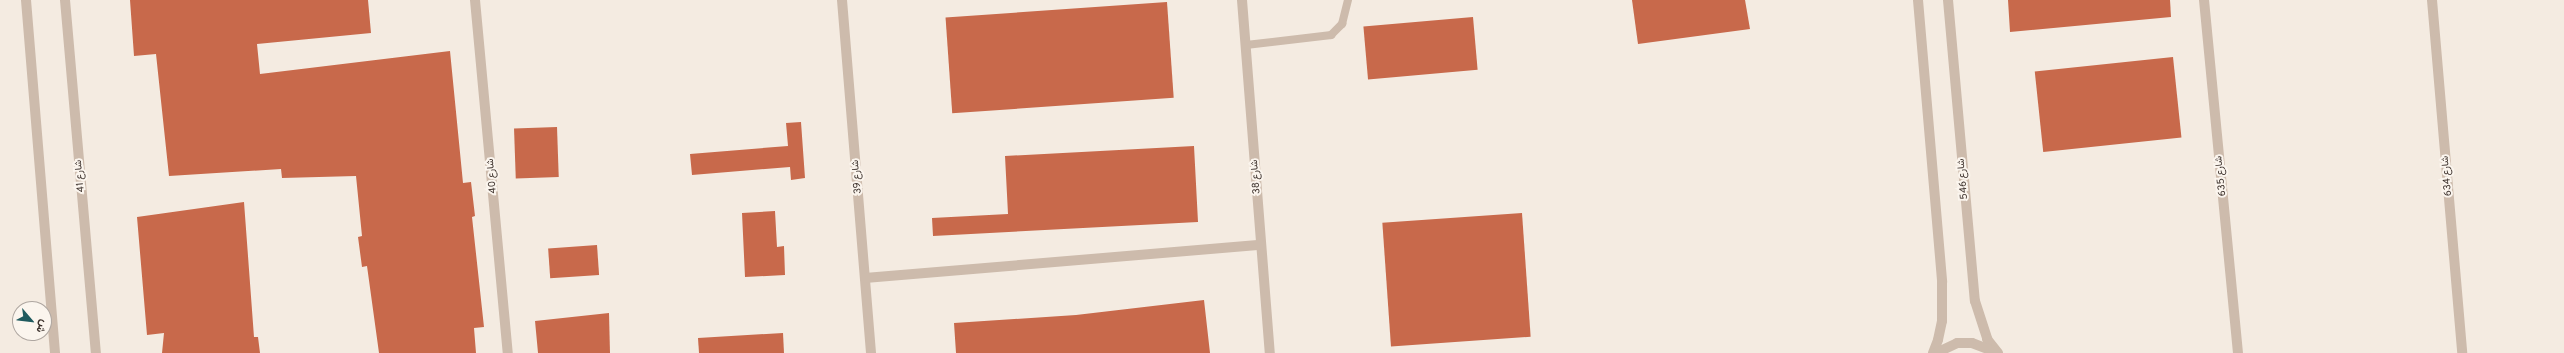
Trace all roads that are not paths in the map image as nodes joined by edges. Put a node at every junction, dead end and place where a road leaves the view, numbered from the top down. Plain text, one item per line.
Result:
1 (26, 0) edge
2 (65, 0) edge
3 (475, 0) edge
4 (842, 0) edge
5 (1242, 0) edge
6 (1348, 0) edge
7 (1918, 0) edge
8 (1948, 0) edge
9 (2204, 0) edge
10 (2432, 0) edge
11 (1246, 45) junction
12 (1261, 245) junction
13 (865, 278) junction
14 (55, 353) edge
15 (96, 353) edge
16 (508, 353) edge
17 (871, 353) edge
18 (1270, 353) edge
19 (1932, 353) edge
20 (1936, 353) edge
21 (1997, 353) edge
22 (2238, 353) edge
23 (2462, 353) edge

1 - 14 street
2 - 15 street, شارع 41
3 - 16 street, شارع 40
4 - 13 street, شارع 39
5 - 11 street, شارع 38
6 - 11 lane
7 - 19 street
8 - 21 street, شارع 546
9 - 22 street, شارع 635
10 - 23 street, شارع 634
11 - 12 street, شارع 38
12 - 13 street
12 - 18 street, شارع 38
13 - 17 street, شارع 39
20 - 21 street

